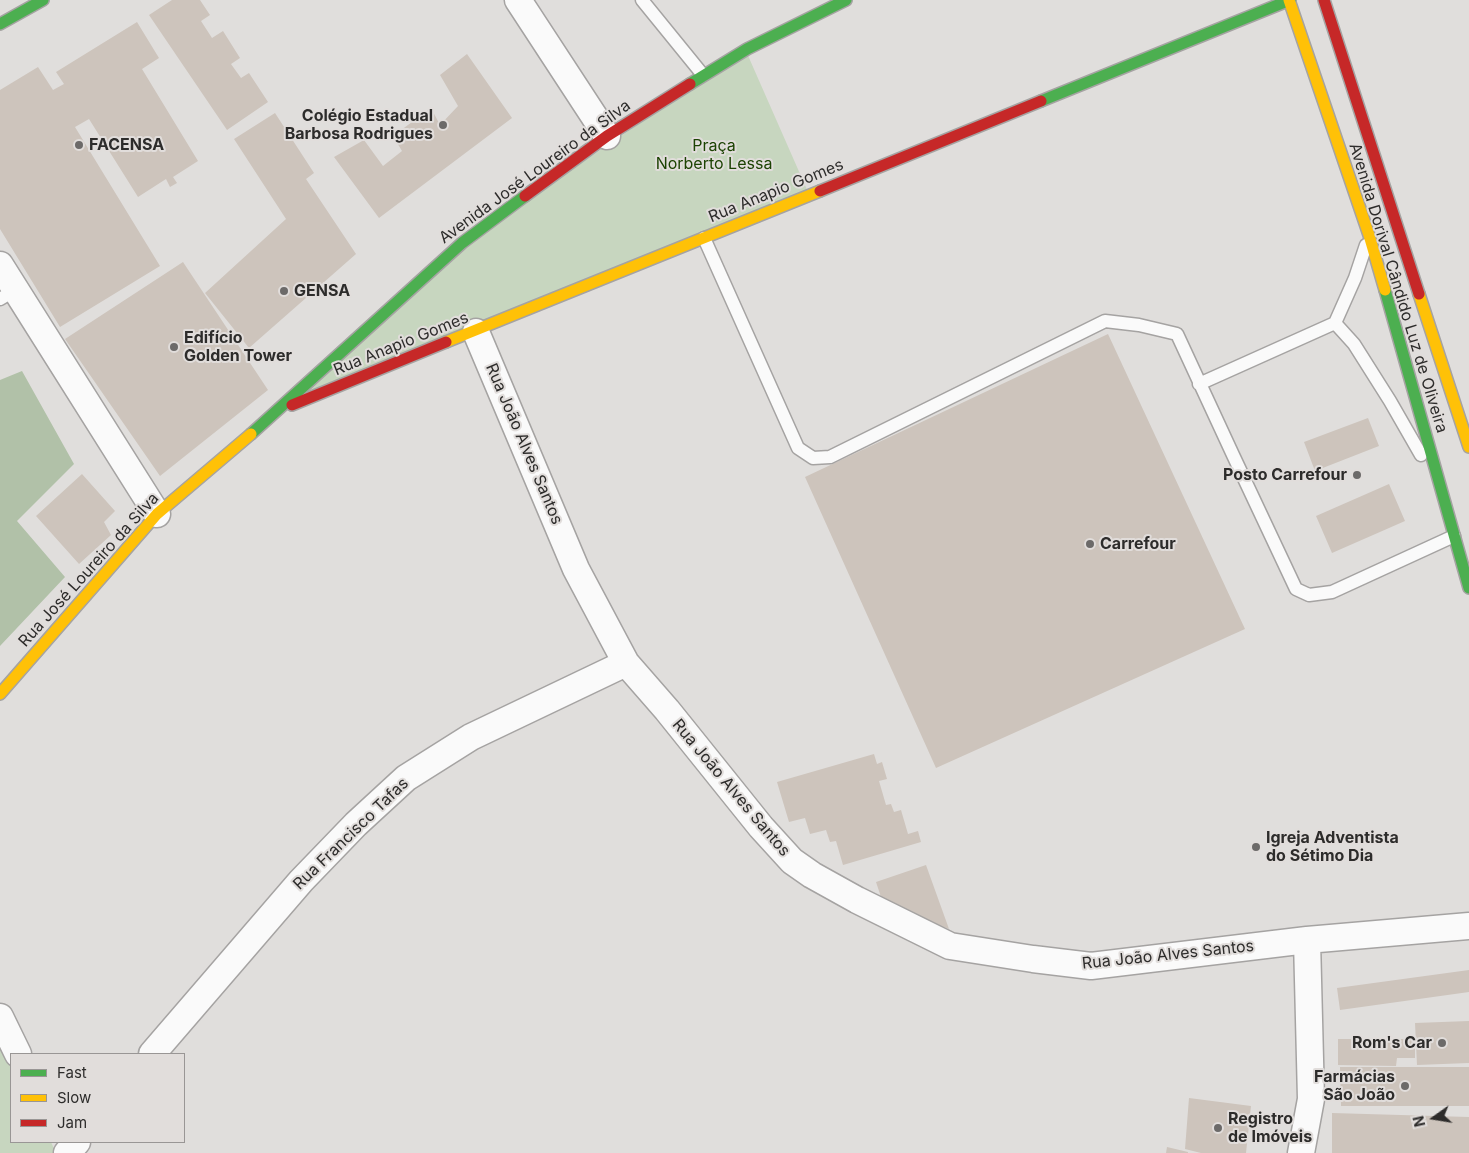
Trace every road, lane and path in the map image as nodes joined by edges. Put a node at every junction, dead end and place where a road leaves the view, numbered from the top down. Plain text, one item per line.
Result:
1 (43, 0) edge
2 (518, 0) edge
3 (642, 0) edge
4 (1290, 0) edge
5 (1324, 0) edge
6 (837, 2) edge
7 (0, 24) edge
8 (704, 75) junction
9 (606, 136) junction
10 (1369, 235) junction
11 (704, 238) junction
12 (0, 265) edge
13 (8, 295) edge
14 (1335, 323) junction
15 (476, 332) junction
16 (1199, 384) junction
17 (1460, 390) edge
18 (275, 412) junction
19 (1469, 447) edge
20 (1440, 488) junction
21 (157, 514) junction
22 (1454, 536) junction
23 (1469, 588) edge
24 (626, 663) junction
25 (0, 694) edge
26 (1469, 926) edge
27 (1307, 940) junction
28 (0, 1017) edge
29 (18, 1053) edge
30 (153, 1053) edge
31 (76, 1143) edge
32 (66, 1153) edge
33 (1301, 1153) edge

1 - 7 main road
2 - 9 street
3 - 8 lane
4 - 10 main road, Avenida Dorival Cândido Luz de Oliveira
4 - 11 main road, Rua Anapio Gomes
5 - 17 main road, Avenida Dorival Cândido Luz de Oliveira
6 - 8 main road, Avenida José Loureiro da Silva
8 - 9 main road, Avenida José Loureiro da Silva
9 - 18 main road, Avenida José Loureiro da Silva
10 - 14 lane
10 - 20 main road, Avenida Dorival Cândido Luz de Oliveira
11 - 15 main road, Rua Anapio Gomes
11 - 16 lane
12 - 13 street
13 - 21 street
14 - 16 lane
14 - 20 lane
15 - 18 main road, Rua Anapio Gomes
15 - 24 street, Rua João Alves Santos
16 - 22 lane
17 - 19 main road, Avenida Dorival Cândido Luz de Oliveira
18 - 21 main road, Rua José Loureiro da Silva
20 - 22 main road, Avenida Dorival Cândido Luz de Oliveira
21 - 25 main road, Rua José Loureiro da Silva
22 - 23 main road, Avenida Dorival Cândido Luz de Oliveira
24 - 27 street, Rua João Alves Santos
24 - 30 street, Rua Francisco Tafas
26 - 27 street, Rua João Alves Santos
27 - 33 street
28 - 29 street
31 - 32 street

